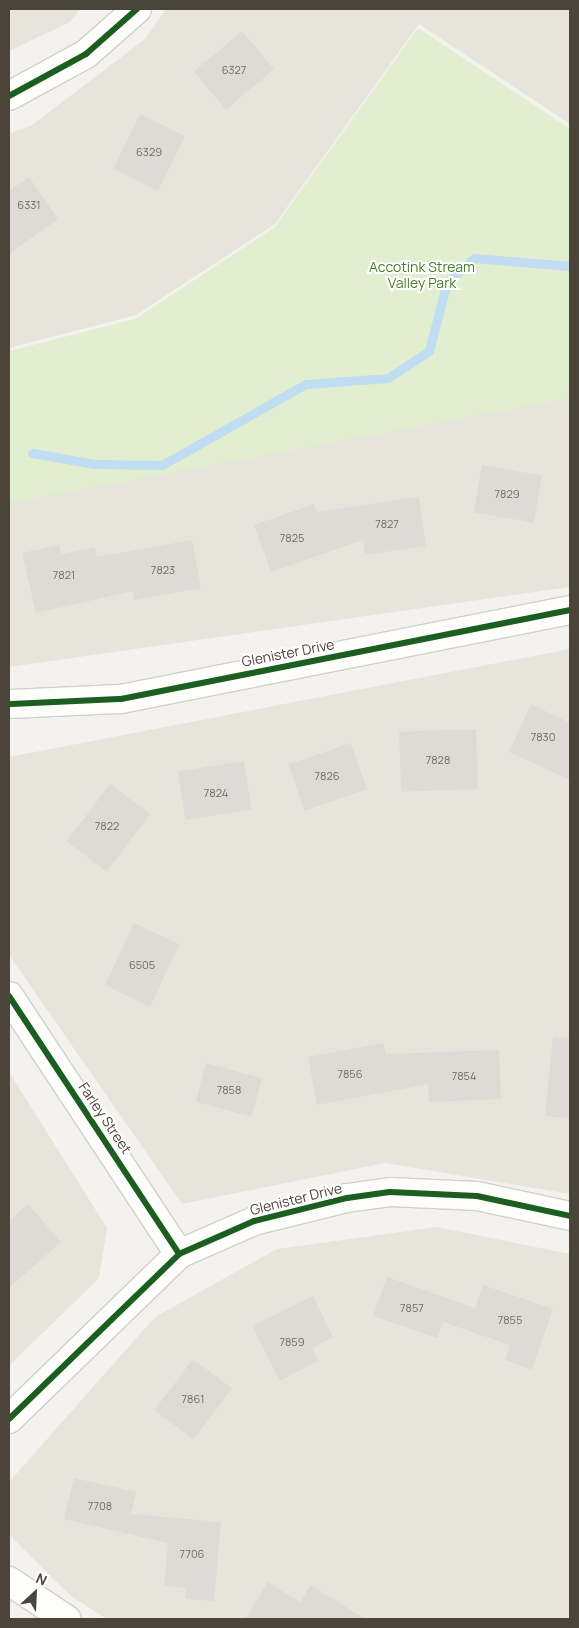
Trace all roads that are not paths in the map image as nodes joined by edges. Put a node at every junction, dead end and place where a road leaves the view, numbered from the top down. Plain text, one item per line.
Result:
1 (137, 9) edge
2 (9, 96) edge
3 (570, 610) edge
4 (9, 704) edge
5 (9, 996) edge
6 (570, 1216) edge
7 (180, 1254) junction
8 (9, 1419) edge
9 (9, 1581) edge
10 (66, 1619) edge

1 - 2 street
3 - 4 street, Glenister Drive
5 - 7 street, Farley Street
6 - 7 street, Glenister Drive
7 - 8 street, Glenister Drive
9 - 10 street

